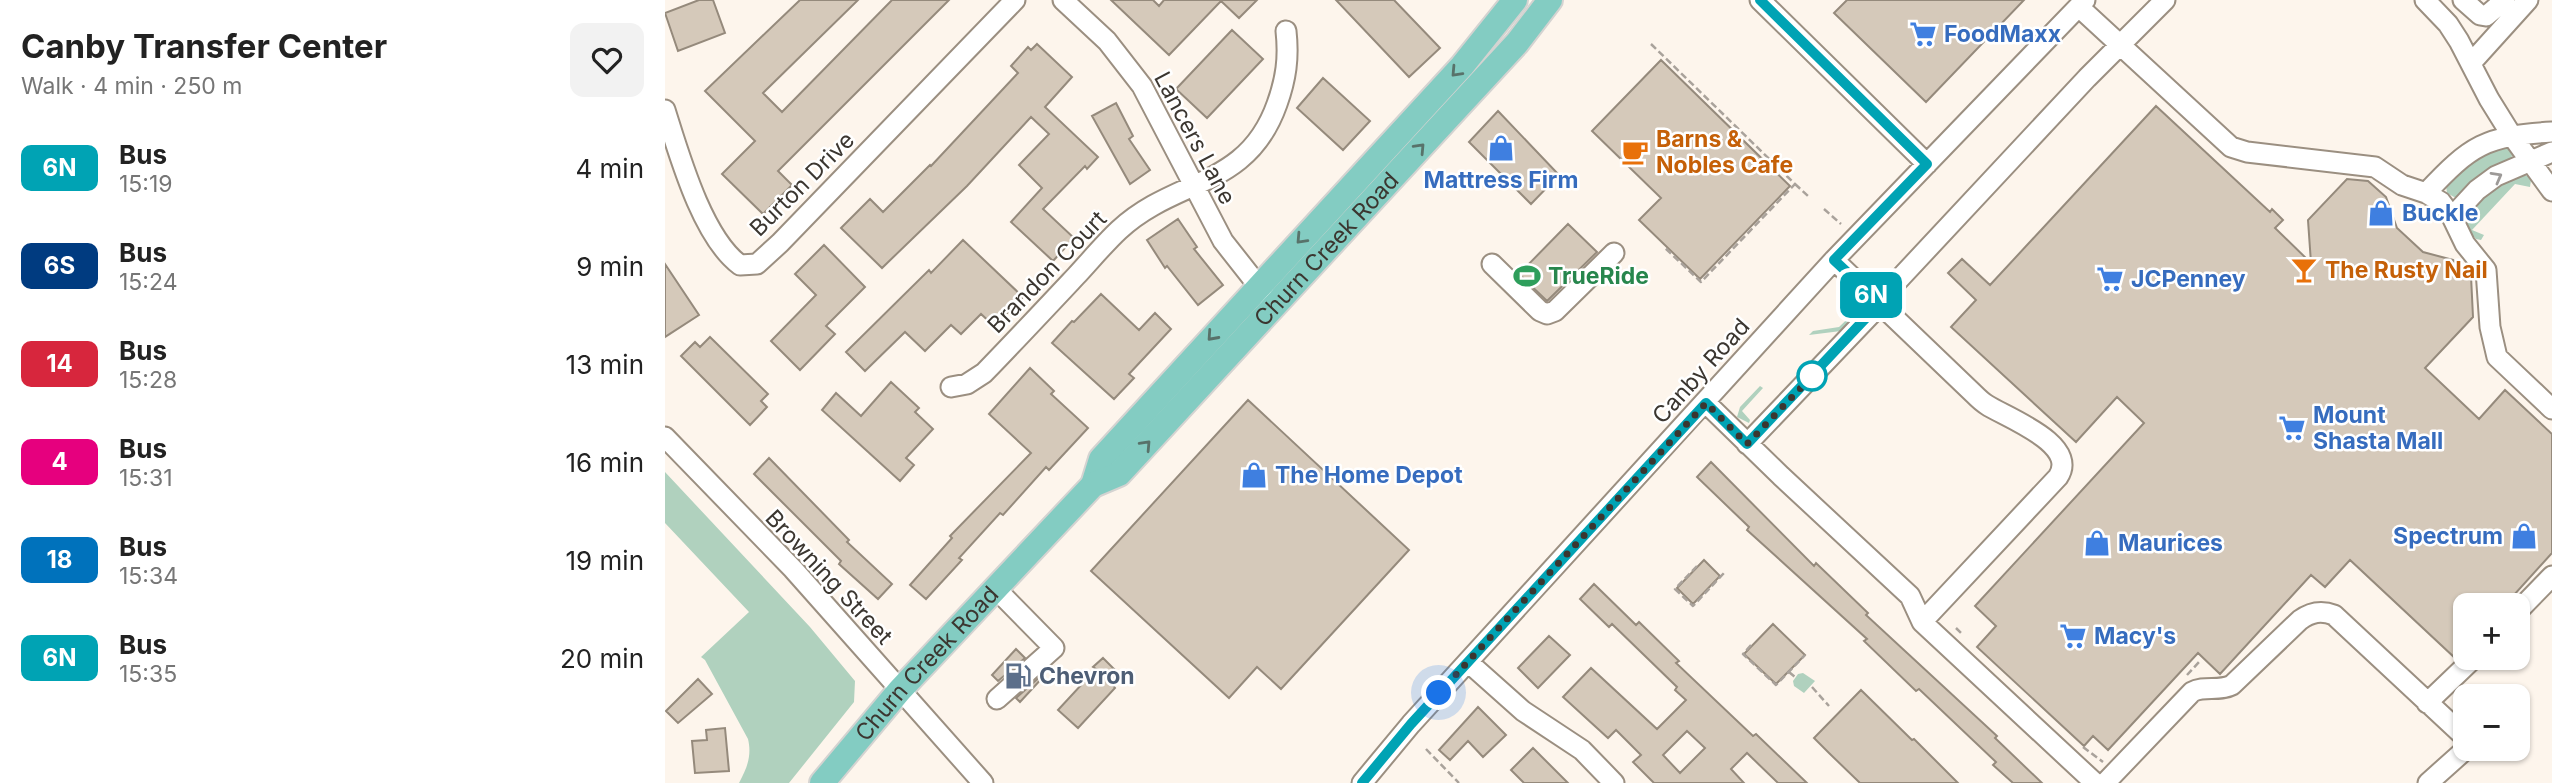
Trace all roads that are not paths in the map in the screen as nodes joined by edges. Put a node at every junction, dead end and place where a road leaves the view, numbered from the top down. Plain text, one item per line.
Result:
1 (1015, 0) edge
2 (1063, 0) edge
3 (1515, 0) edge
4 (1550, 0) edge
5 (1760, 0) edge
6 (2165, 0) edge
7 (2425, 0) edge
8 (2463, 0) edge
9 (2505, 0) edge
10 (2528, 0) edge
11 (2082, 3) edge
12 (1286, 31) dead end
13 (2120, 47) junction
14 (2472, 62) junction
15 (665, 110) edge
16 (2552, 131) edge
17 (2512, 136) junction
18 (2552, 152) edge
19 (2530, 162) junction
20 (1927, 164) junction
21 (1193, 186) junction
22 (2552, 191) edge
23 (2425, 193) junction
24 (2452, 217) junction
25 (1614, 253) dead end
26 (1834, 260) junction
27 (1492, 264) dead end
28 (1258, 286) junction
29 (1880, 303) junction
30 (1274, 306) junction
31 (951, 387) dead end
32 (1706, 403) junction
33 (2552, 408) edge
34 (665, 437) edge
35 (1747, 444) junction
36 (1093, 485) junction
37 (2552, 576) edge
38 (996, 589) junction
39 (2530, 599) edge
40 (1922, 622) junction
41 (1468, 662) junction
42 (2461, 670) edge
43 (900, 690) junction
44 (997, 699) dead end
45 (2427, 703) junction
46 (2453, 726) edge
47 (2453, 761) edge
48 (822, 783) edge
49 (983, 783) edge
50 (1362, 783) edge
51 (1613, 783) edge
52 (2095, 783) edge
53 (2105, 783) edge
54 (2428, 783) edge

1 - 15 street, Burton Drive
2 - 21 street, Lancers Lane
3 -> 28 main road, Churn Creek Road
30 -> 4 main road, Churn Creek Road
5 - 20 street
6 - 13 street
7 - 14 street
8 - 9 street
10 - 14 street
11 - 13 street
11 - 20 street, Canby Road
12 - 21 street, Brandon Court
13 - 23 street
13 - 29 street
14 - 17 street
16 - 17 street
17 - 19 street
17 - 23 street
18 - 19 street
19 - 22 street
24 -> 19 street
20 - 26 street, Canby Road
21 - 28 street, Lancers Lane
21 - 31 street, Brandon Court
23 - 24 street
24 - 33 street
25 - 27 street
26 - 29 street
26 - 32 street, Canby Road
28 - 30 street, Lancers Lane
28 -> 36 main road, Churn Creek Road
29 - 35 street
29 - 40 street
36 -> 30 main road, Churn Creek Road
32 - 35 street
32 - 41 street, Canby Road
34 - 43 street, Browning Street
35 - 40 street
36 - 38 main road, Churn Creek Road
37 - 39 street
38 - 43 main road, Churn Creek Road
38 - 44 street
40 - 52 street
41 - 50 street, Canby Road
41 - 51 street
42 - 45 street
43 - 48 main road, Churn Creek Road
43 - 49 street, Browning Street
45 - 46 street
45 - 53 street
47 - 54 street

